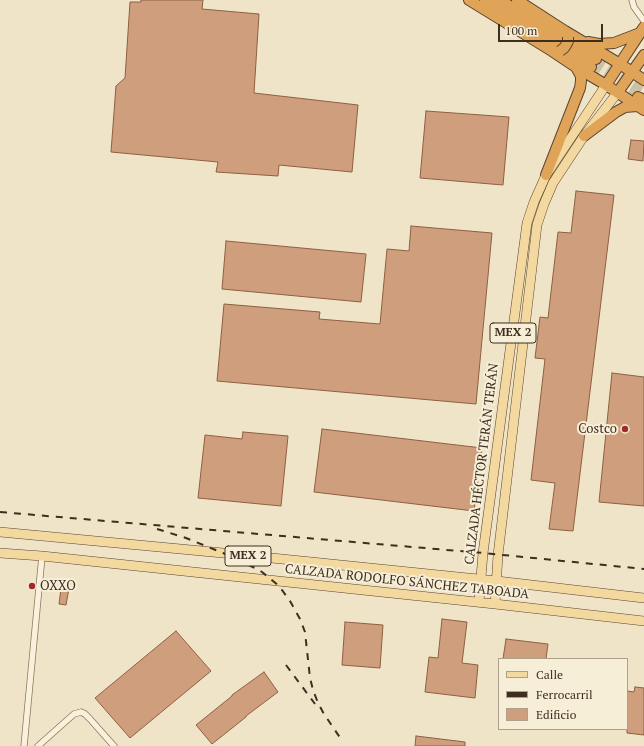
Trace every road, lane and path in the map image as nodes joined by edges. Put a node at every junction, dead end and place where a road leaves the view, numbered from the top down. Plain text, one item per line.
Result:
1 (469, 0) edge
2 (485, 0) edge
3 (500, 0) edge
4 (517, 0) edge
5 (632, 0) edge
6 (644, 21) edge
7 (642, 30) edge
8 (566, 34) junction
9 (581, 40) junction
10 (556, 51) junction
11 (644, 55) edge
12 (620, 64) junction
13 (576, 67) junction
14 (632, 72) junction
15 (644, 80) edge
16 (606, 85) junction
17 (618, 92) junction
18 (642, 99) edge
19 (584, 136) junction
20 (546, 175) junction
21 (0, 532) edge
22 (0, 553) edge
23 (42, 556) junction
24 (481, 580) junction
25 (497, 581) junction
26 (644, 598) edge
27 (479, 602) junction
28 (495, 604) junction
29 (644, 621) edge
30 (24, 746) edge
31 (38, 746) edge
32 (114, 746) edge

1 - 10 highway
2 - 3 highway
4 - 8 highway
5 - 6 street
7 - 9 highway
7 - 12 highway, CALZADA HÉCTOR TERÁN TERÁN
8 - 9 highway
8 - 10 highway, bridge
9 - 12 highway
10 - 13 highway
11 - 14 highway, CALZADA HÉCTOR TERÁN TERÁN
12 - 14 highway
12 - 16 highway, CALZADA HÉCTOR TERÁN TERÁN
13 - 16 highway
13 - 20 highway
14 - 15 highway
14 - 17 highway, CALZADA HÉCTOR TERÁN TERÁN
16 - 17 highway
16 - 20 main road, CALZADA HÉCTOR TERÁN TERÁN / MEX 2
17 - 18 highway
17 - 19 main road, CALZADA HÉCTOR TERÁN TERÁN / MEX 2
18 - 19 highway
19 - 25 main road, CALZADA HÉCTOR TERÁN TERÁN / MEX 2
20 - 24 main road, CALZADA HÉCTOR TERÁN TERÁN / MEX 2
21 - 24 main road, CALZADA RODOLFO SÁNCHEZ TABOADA / MEX 2
22 - 23 main road, CALZADA RODOLFO SÁNCHEZ TABOADA / MEX 2
23 - 27 main road, CALZADA RODOLFO SÁNCHEZ TABOADA / MEX 2
23 - 30 street
24 - 25 main road, CALZADA RODOLFO SÁNCHEZ TABOADA / MEX 2
24 - 27 main road, CALZADA HÉCTOR TERÁN TERÁN / MEX 2
25 - 26 main road, CALZADA RODOLFO SÁNCHEZ TABOADA / MEX 2
25 - 28 main road, CALZADA HÉCTOR TERÁN TERÁN / MEX 2
27 - 28 main road, CALZADA RODOLFO SÁNCHEZ TABOADA / MEX 2
28 - 29 main road, CALZADA RODOLFO SÁNCHEZ TABOADA / MEX 2
31 - 32 street

